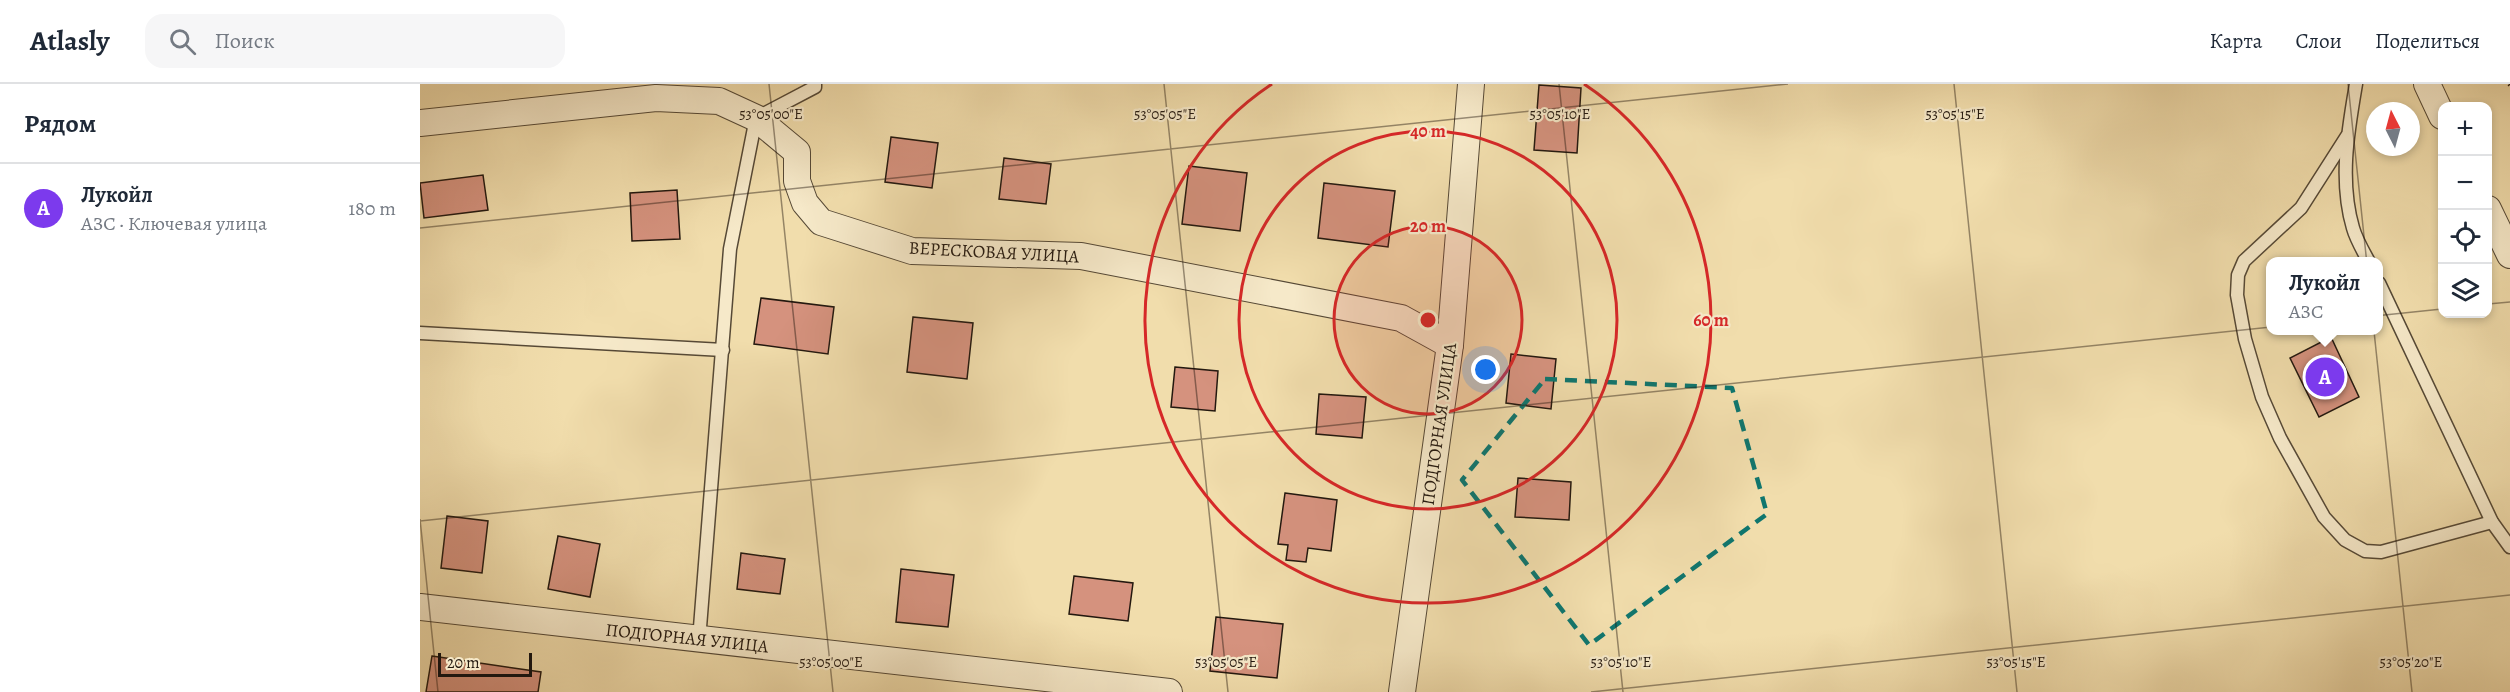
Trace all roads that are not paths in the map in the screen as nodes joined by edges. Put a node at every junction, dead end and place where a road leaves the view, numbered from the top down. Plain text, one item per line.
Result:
1 (815, 84) edge
2 (1471, 84) edge
3 (2356, 84) edge
4 (2427, 84) edge
5 (2438, 107) edge
6 (756, 118) junction
7 (420, 123) edge
8 (2347, 136) junction
9 (2488, 210) edge
10 (2510, 255) edge
11 (2366, 257) edge
12 (2383, 292) edge
13 (420, 333) edge
14 (1450, 345) junction
15 (723, 350) junction
16 (2492, 522) junction
17 (2510, 547) edge
18 (420, 607) edge
19 (699, 640) junction
20 (1169, 692) edge
21 (1402, 692) edge

1 - 6 lane
2 - 14 street, ПОДГОРНАЯ УЛИЦА
3 - 8 lane
4 - 5 street
6 - 7 street, ВЕРЕСКОВАЯ УЛИЦА
6 - 14 street, ВЕРЕСКОВАЯ УЛИЦА
6 - 15 lane
8 - 11 lane
8 - 16 lane
9 - 10 street
12 - 16 lane
13 - 15 lane
14 - 21 street, ПОДГОРНАЯ УЛИЦА
15 - 19 lane
16 - 17 lane
18 - 19 street, ПОДГОРНАЯ УЛИЦА
19 - 20 street, ПОДГОРНАЯ УЛИЦА

